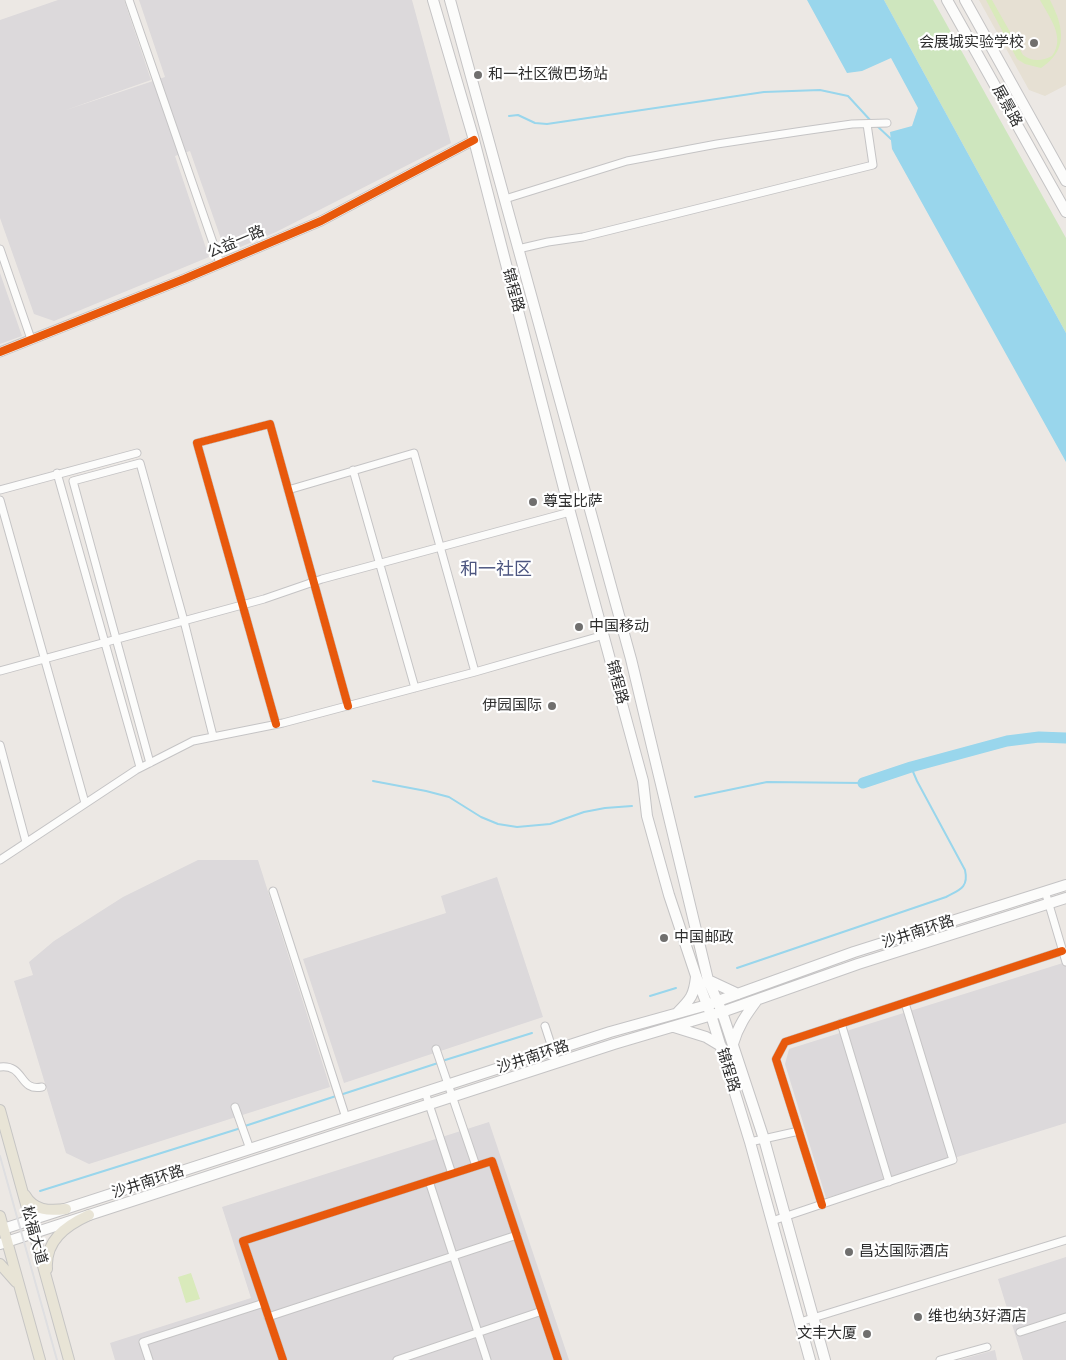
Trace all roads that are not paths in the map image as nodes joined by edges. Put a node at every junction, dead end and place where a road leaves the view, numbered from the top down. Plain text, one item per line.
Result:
1 (129, 0) edge
2 (433, 0) edge
3 (450, 0) edge
4 (947, 0) edge
5 (965, 0) edge
6 (887, 123) dead end
7 (867, 124) junction
8 (474, 140) junction
9 (1066, 181) edge
10 (505, 199) junction
11 (1066, 212) edge
12 (518, 248) junction
13 (0, 249) edge
14 (220, 264) junction
15 (31, 339) junction
16 (0, 352) edge
17 (137, 453) dead end
18 (353, 470) junction
19 (58, 474) junction
20 (0, 490) edge
21 (288, 490) junction
22 (585, 496) junction
23 (0, 500) edge
24 (567, 501) junction
25 (570, 512) junction
26 (441, 547) junction
27 (380, 563) junction
28 (314, 582) junction
29 (243, 604) junction
30 (184, 621) junction
31 (604, 635) junction
32 (115, 640) junction
33 (106, 642) junction
34 (44, 659) junction
35 (0, 671) edge
36 (475, 672) junction
37 (414, 688) junction
38 (348, 706) junction
39 (276, 724) junction
40 (213, 736) junction
41 (0, 745) edge
42 (150, 763) junction
43 (140, 767) junction
44 (85, 803) junction
45 (26, 842) junction
46 (0, 860) edge
47 (1066, 885) edge
48 (273, 891) dead end
49 (1045, 891) junction
50 (1066, 898) edge
51 (1048, 904) junction
52 (1062, 951) junction
53 (1066, 962) edge
54 (696, 976) junction
55 (708, 980) junction
56 (738, 994) junction
57 (758, 1000) junction
58 (905, 1003) junction
59 (712, 1007) junction
60 (722, 1012) junction
61 (676, 1014) junction
62 (841, 1023) junction
63 (545, 1026) dead end
64 (673, 1026) junction
65 (733, 1045) junction
66 (721, 1046) junction
67 (436, 1049) dead end
68 (553, 1051) junction
69 (557, 1063) junction
70 (0, 1067) edge
71 (449, 1084) junction
72 (42, 1087) dead end
73 (425, 1092) junction
74 (453, 1097) junction
75 (428, 1104) junction
76 (235, 1107) dead end
77 (0, 1110) edge
78 (346, 1118) junction
79 (799, 1130) junction
80 (764, 1139) junction
81 (750, 1142) junction
82 (250, 1149) junction
83 (476, 1166) junction
84 (452, 1174) junction
85 (429, 1181) junction
86 (889, 1182) junction
87 (20, 1186) junction
88 (822, 1205) junction
89 (66, 1209) junction
90 (89, 1215) junction
91 (0, 1216) edge
92 (785, 1217) junction
93 (30, 1221) junction
94 (772, 1221) junction
95 (2, 1230) edge
96 (34, 1234) junction
97 (516, 1235) junction
98 (1066, 1240) edge
99 (3, 1243) edge
100 (452, 1256) junction
101 (0, 1264) edge
102 (47, 1282) junction
103 (20, 1288) junction
104 (264, 1303) junction
105 (542, 1311) junction
106 (268, 1317) junction
107 (1066, 1317) edge
108 (813, 1318) junction
109 (800, 1322) junction
110 (1020, 1332) dead end
111 (478, 1333) junction
112 (987, 1347) dead end
113 (40, 1360) edge
114 (69, 1360) edge
115 (149, 1360) edge
116 (283, 1360) edge
117 (397, 1360) edge
118 (487, 1360) edge
119 (558, 1360) edge
120 (810, 1360) edge
121 (825, 1360) edge
122 (940, 1360) edge

1 - 14 street
2 - 8 main road, 锦程路
3 - 10 main road, 锦程路
4 - 11 main road, 展景路
5 - 9 main road, 展景路
6 - 7 street
7 - 10 street
7 - 12 street
8 - 14 street, 公益一路
8 - 24 main road, 锦程路
10 - 12 main road, 锦程路
12 - 22 main road, 锦程路
13 - 15 street
14 - 15 street, 公益一路
15 - 16 street, 公益一路
17 - 19 street
18 - 21 street
18 - 26 street
18 - 27 street
19 - 20 street
19 - 33 street
21 - 28 street
21 - 29 street
22 - 24 main road
22 - 55 main road, 锦程路
23 - 34 street
24 - 25 main road, 锦程路
25 - 26 street
25 - 31 main road, 锦程路
26 - 27 street
26 - 36 street
27 - 28 street
27 - 37 street
28 - 29 street
28 - 38 street
29 - 30 street
29 - 39 street
30 - 32 street
30 - 32 street
30 - 40 street
31 - 36 street
31 - 54 main road, 锦程路
32 - 33 street
32 - 42 street
33 - 34 street
33 - 43 street
34 - 35 street
34 - 44 street
36 - 37 street
37 - 38 street
38 - 39 street
39 - 40 street
40 - 42 street
41 - 45 street
42 - 43 street
43 - 44 street
44 - 45 street
45 - 46 street
47 - 49 main road, 沙井南环路
48 - 78 street
49 - 51 street
49 - 56 main road, 沙井南环路
50 - 51 main road, 沙井南环路
51 - 52 street
51 - 57 main road, 沙井南环路
52 - 53 street
52 - 58 street
54 - 59 main road, 锦程路
54 - 61 main road
55 - 56 main road
55 - 59 main road, 锦程路
56 - 59 main road, 沙井南环路
57 - 60 main road, 沙井南环路
57 - 65 main road
58 - 62 street
58 - 86 street
59 - 60 main road, 沙井南环路
59 - 61 main road, 沙井南环路
59 - 64 main road, 沙井南环路
59 - 66 main road, 锦程路
60 - 65 main road, 锦程路
61 - 68 main road, 沙井南环路
62 - 79 street
62 - 86 street
63 - 68 street
64 - 66 main road
64 - 69 main road, 沙井南环路
65 - 80 main road, 锦程路
66 - 81 main road, 锦程路
67 - 71 street
68 - 69 street
68 - 71 main road, 沙井南环路
69 - 74 main road, 沙井南环路
70 - 72 street
71 - 73 main road, 沙井南环路
71 - 74 street
73 - 75 street
73 - 78 main road, 沙井南环路
74 - 75 main road, 沙井南环路
74 - 83 street
75 - 84 street
75 - 90 main road, 沙井南环路
76 - 82 street
77 - 87 main road, 松福大道
78 - 82 main road, 沙井南环路
79 - 80 street
79 - 88 street
80 - 81 street
80 - 92 main road, 锦程路
81 - 94 main road, 锦程路
82 - 89 main road, 沙井南环路
83 - 84 street
83 - 97 street
84 - 85 street
85 - 100 street
85 - 104 street
86 - 88 street
87 - 89 main road
87 - 93 main road, 松福大道
88 - 92 street
89 - 93 main road, 沙井南环路
90 - 96 main road, 沙井南环路
90 - 102 main road
91 - 95 main road, 松福大道
92 - 94 street
92 - 108 main road, 锦程路
93 - 95 main road, 沙井南环路
93 - 96 main road, 松福大道
94 - 109 main road, 锦程路
95 - 99 main road, 松福大道
96 - 99 main road, 沙井南环路
96 - 102 main road, 松福大道
97 - 100 street
97 - 105 street
98 - 108 street
99 - 103 main road, 松福大道
100 - 106 street
100 - 111 street
101 - 103 main road
102 - 114 main road, 松福大道
103 - 113 main road, 松福大道
104 - 106 street
104 - 115 street
105 - 111 street
105 - 119 street
106 - 116 street
107 - 110 street
108 - 109 street
108 - 121 main road, 锦程路
109 - 120 main road, 锦程路
111 - 117 street
111 - 118 street
112 - 122 street

